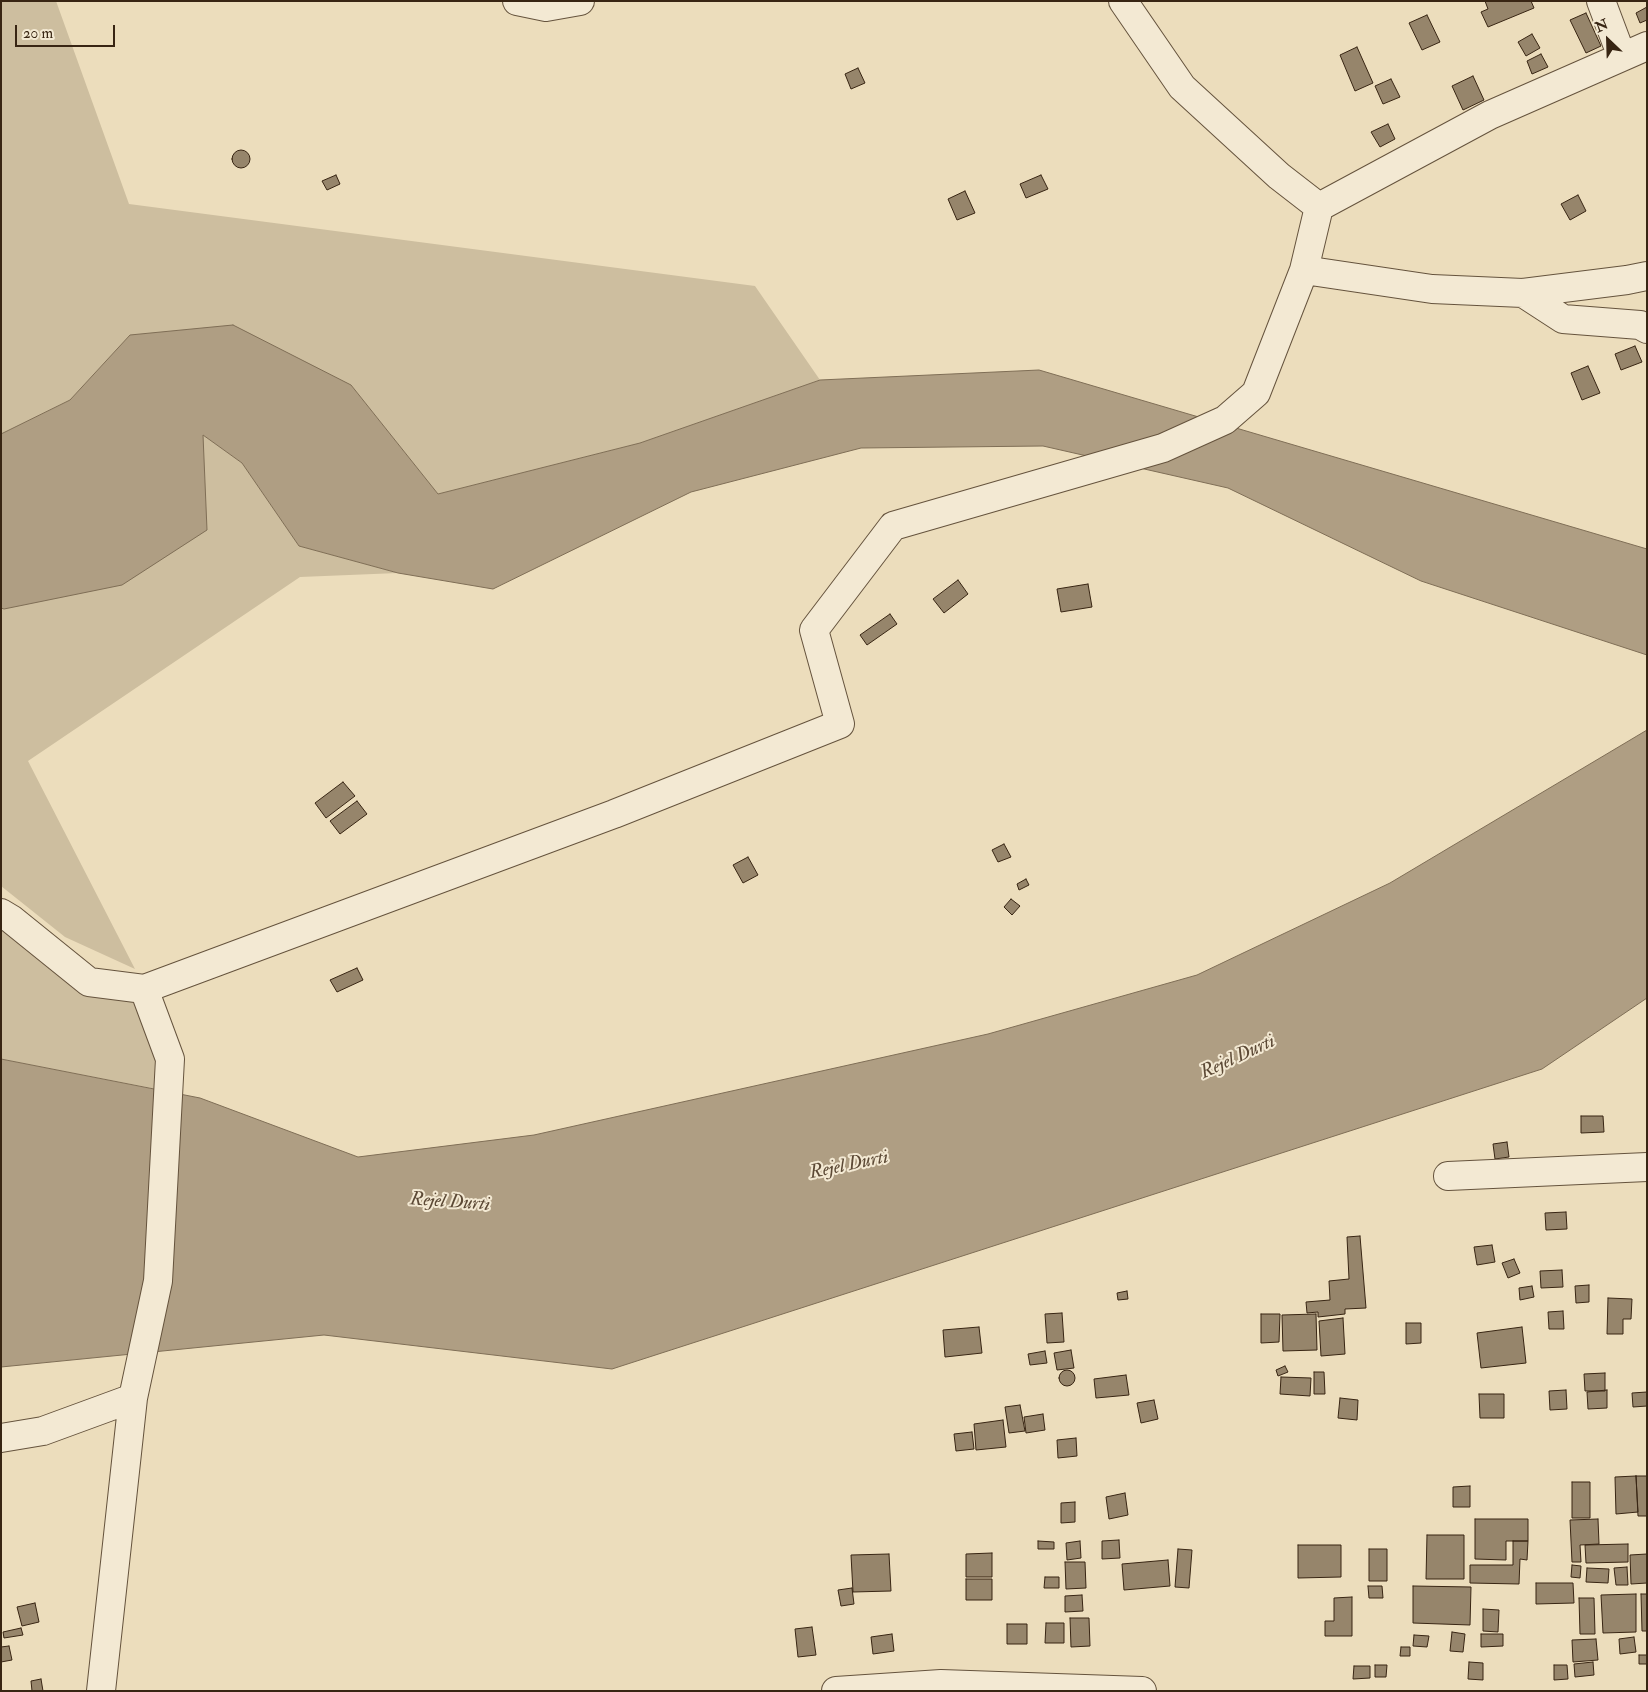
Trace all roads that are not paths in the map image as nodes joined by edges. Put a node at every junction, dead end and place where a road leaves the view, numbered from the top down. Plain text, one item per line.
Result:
1 (517, 1) edge
2 (580, 1) edge
3 (1123, 1) edge
4 (1601, 1) edge
5 (1647, 46) edge
6 (1622, 57) junction
7 (1319, 208) junction
8 (1304, 270) junction
9 (1647, 276) edge
10 (1523, 293) junction
11 (1647, 329) edge
12 (1, 913) edge
13 (144, 989) junction
14 (1647, 1167) edge
15 (1448, 1176) dead end
16 (133, 1398) junction
17 (1, 1438) edge
18 (941, 1687) edge
19 (101, 1691) edge
20 (836, 1691) edge
21 (1142, 1691) edge

1 - 2 street
3 - 7 street
4 - 6 street
5 - 6 street
6 - 7 street
7 - 8 street
8 - 10 street
8 - 13 street
9 - 10 street
10 - 11 street
12 - 13 street
13 - 16 street
14 - 15 street
16 - 17 street
16 - 19 street
18 - 20 street
18 - 21 street

